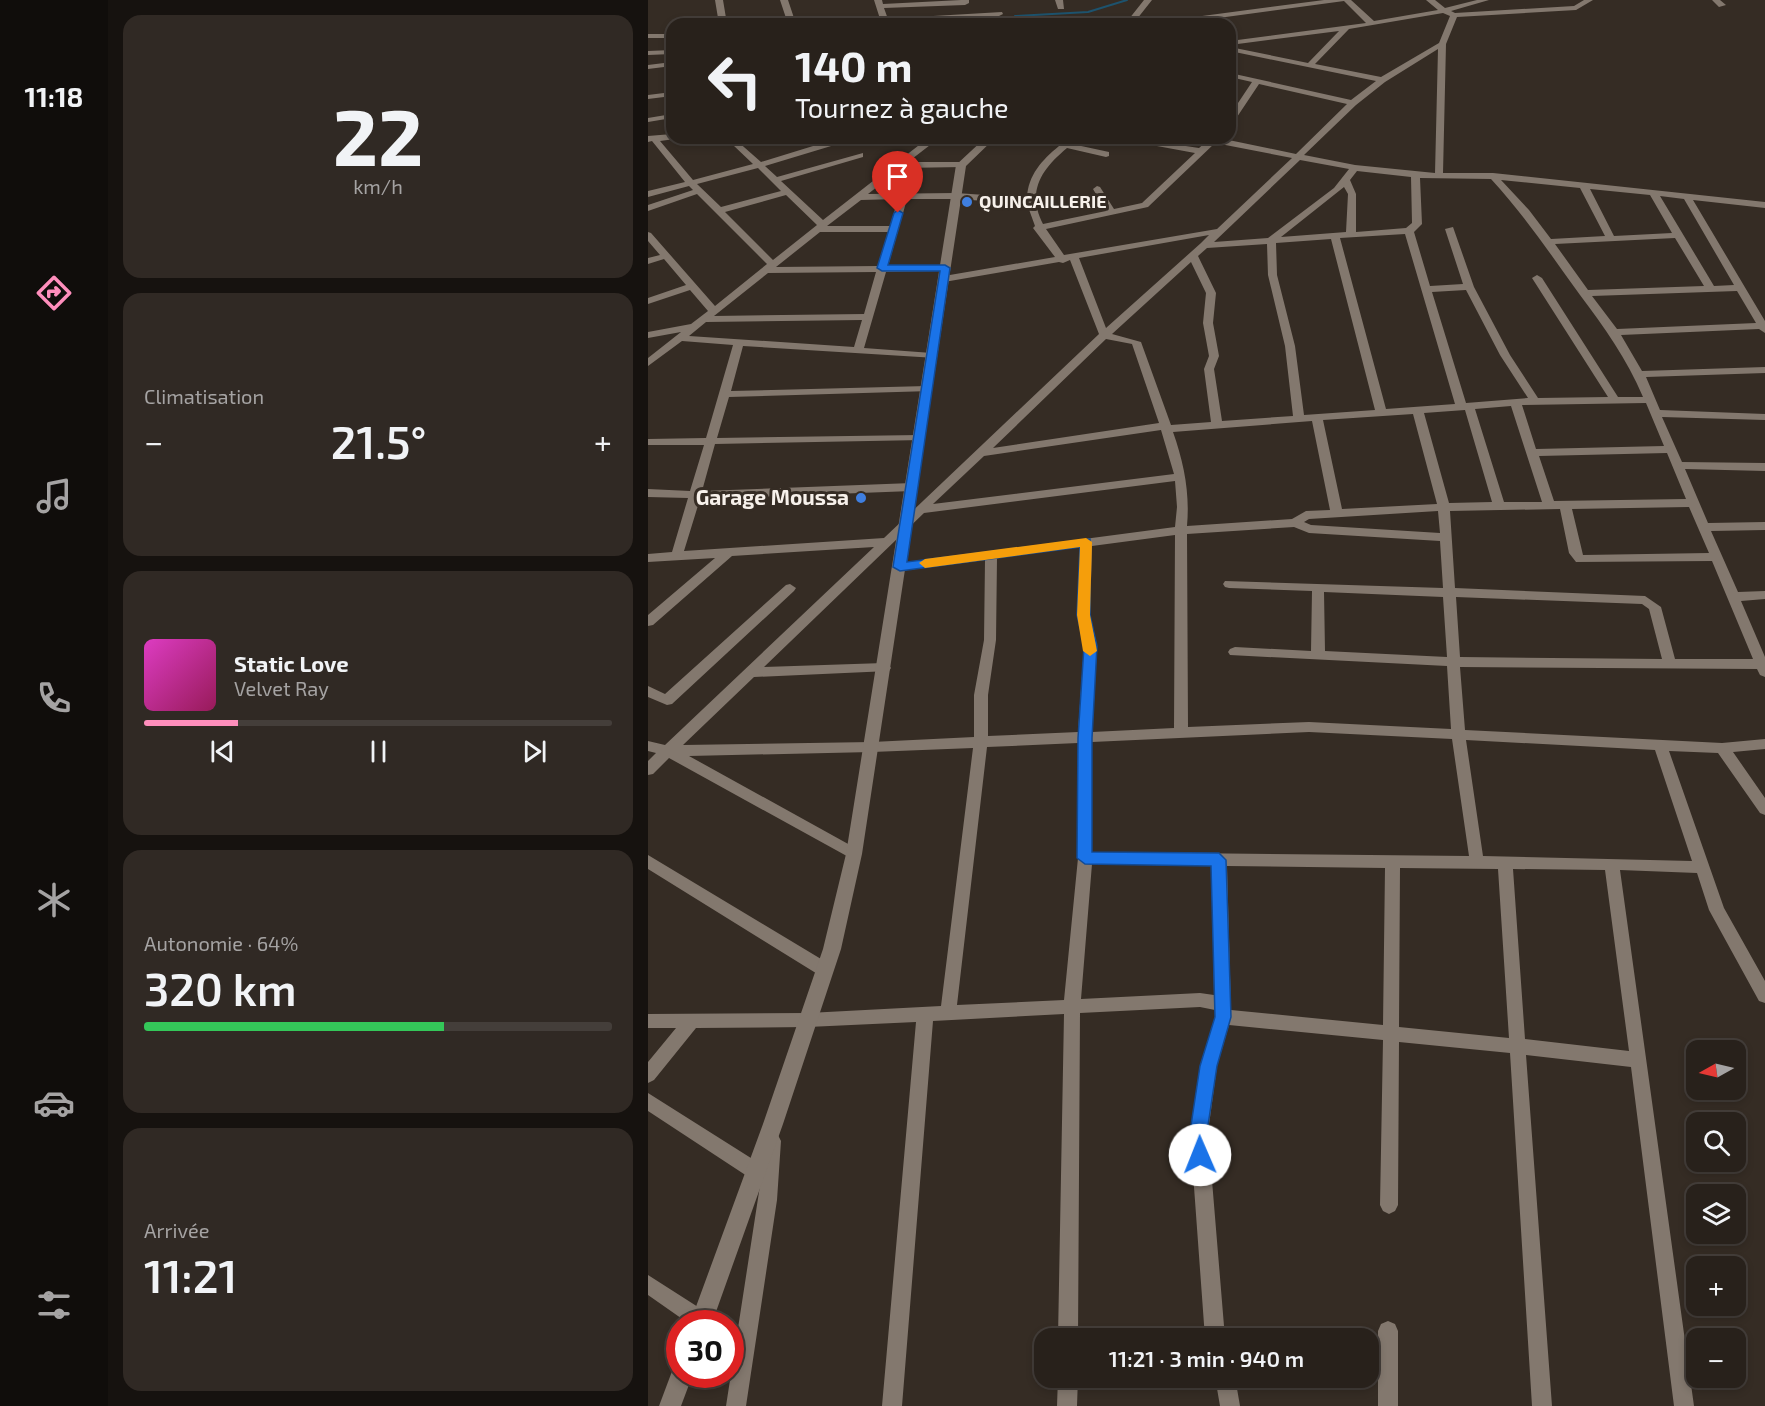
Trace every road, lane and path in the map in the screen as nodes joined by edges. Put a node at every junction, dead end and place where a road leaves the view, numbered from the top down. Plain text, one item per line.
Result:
1 (719, 0) edge
2 (784, 0) edge
3 (965, 0) edge
4 (1148, 0) edge
5 (1341, 0) edge
6 (1347, 0) edge
7 (1430, 0) edge
8 (1485, 0) edge
9 (1589, 0) edge
10 (1331, 1) edge
11 (879, 3) edge
12 (1444, 11) junction
13 (999, 14) dead end
14 (1454, 15) junction
15 (722, 18) edge
16 (790, 18) edge
17 (886, 18) edge
18 (933, 18) edge
19 (1134, 18) edge
20 (1202, 18) edge
21 (1372, 24) junction
22 (1347, 27) junction
23 (648, 36) edge
24 (666, 36) edge
25 (1236, 42) edge
26 (1442, 45) junction
27 (1236, 50) edge
28 (666, 52) edge
29 (648, 53) edge
30 (666, 65) edge
31 (1310, 65) junction
32 (648, 67) edge
33 (1236, 76) edge
34 (1382, 80) junction
35 (1257, 81) junction
36 (666, 95) edge
37 (648, 97) edge
38 (1353, 104) junction
39 (1236, 107) edge
40 (666, 118) edge
41 (648, 120) edge
42 (666, 138) edge
43 (651, 139) edge
44 (737, 144) edge
45 (828, 144) edge
46 (926, 144) edge
47 (984, 144) edge
48 (1066, 144) edge
49 (1078, 144) edge
50 (1159, 144) edge
51 (1207, 144) edge
52 (1234, 144) edge
53 (1200, 152) junction
54 (1106, 154) dead end
55 (860, 155) dead end
56 (1299, 158) junction
57 (759, 165) junction
58 (899, 165) junction
59 (961, 165) junction
60 (1355, 168) junction
61 (1415, 175) junction
62 (1438, 175) junction
63 (1493, 176) junction
64 (775, 180) junction
65 (1345, 180) junction
66 (1583, 185) junction
67 (696, 187) junction
68 (1097, 189) dead end
69 (787, 192) junction
70 (1653, 193) junction
71 (648, 194) edge
72 (903, 196) junction
73 (956, 196) junction
74 (1687, 196) junction
75 (858, 197) junction
76 (1029, 201) junction
77 (1764, 207) edge
78 (648, 208) edge
79 (718, 211) junction
80 (1111, 211) junction
81 (820, 227) junction
82 (1038, 228) junction
83 (894, 229) junction
84 (1450, 229) dead end
85 (1219, 231) junction
86 (1409, 231) junction
87 (648, 235) edge
88 (1678, 235) junction
89 (1351, 236) junction
90 (1335, 237) junction
91 (1611, 238) junction
92 (1272, 239) junction
93 (1547, 242) junction
94 (1204, 245) junction
95 (1193, 255) junction
96 (666, 256) junction
97 (1074, 257) junction
98 (1063, 260) junction
99 (648, 261) edge
100 (770, 267) junction
101 (882, 268) junction
102 (944, 273) junction
103 (1537, 278) dead end
104 (692, 286) junction
105 (1469, 287) junction
106 (1740, 288) junction
107 (1425, 289) junction
108 (1711, 289) junction
109 (1584, 293) junction
110 (648, 301) edge
111 (714, 311) junction
112 (868, 317) junction
113 (704, 319) junction
114 (694, 327) junction
115 (1764, 327) edge
116 (1614, 332) junction
117 (648, 335) edge
118 (1104, 335) junction
119 (680, 338) junction
120 (739, 343) junction
121 (858, 351) junction
122 (932, 356) junction
123 (648, 363) edge
124 (1765, 370) edge
125 (1639, 374) junction
126 (927, 389) junction
127 (724, 394) junction
128 (1615, 400) junction
129 (1650, 400) junction
130 (1535, 401) junction
131 (1515, 402) junction
132 (1465, 406) junction
133 (1418, 410) junction
134 (1381, 412) junction
135 (1655, 413) junction
136 (1765, 417) edge
137 (1317, 418) junction
138 (1299, 419) junction
139 (1217, 425) junction
140 (1166, 427) junction
141 (919, 438) junction
142 (648, 442) edge
143 (710, 442) junction
144 (1670, 449) junction
145 (980, 453) junction
146 (1532, 453) junction
147 (1677, 465) junction
148 (1765, 466) edge
149 (1179, 477) junction
150 (912, 487) junction
151 (648, 493) edge
152 (694, 495) junction
153 (1693, 503) junction
154 (1549, 505) junction
155 (1565, 505) junction
156 (1499, 506) junction
157 (1444, 507) junction
158 (920, 510) junction
159 (1337, 513) junction
160 (1295, 523) junction
161 (906, 526) junction
162 (1765, 526) edge
163 (1703, 527) junction
164 (1181, 530) junction
165 (1447, 537) junction
166 (887, 542) junction
167 (1086, 542) junction
168 (728, 553) junction
169 (992, 555) junction
170 (677, 556) junction
171 (1716, 557) junction
172 (648, 558) edge
173 (900, 567) junction
174 (1229, 584) dead end
175 (790, 588) dead end
176 (1318, 588) junction
177 (1450, 593) junction
178 (1765, 595) edge
179 (1733, 597) junction
180 (648, 622) edge
181 (1235, 652) dead end
182 (1318, 656) junction
183 (1454, 662) junction
184 (1670, 663) junction
185 (1764, 667) edge
186 (884, 668) junction
187 (751, 672) junction
188 (648, 691) edge
189 (1181, 733) junction
190 (1458, 735) junction
191 (1085, 738) junction
192 (981, 742) junction
193 (1765, 744) edge
194 (1660, 745) junction
195 (648, 746) edge
196 (872, 747) junction
197 (1722, 748) junction
198 (668, 751) junction
199 (648, 770) edge
200 (1765, 809) edge
201 (854, 854) junction
202 (1085, 858) junction
203 (1219, 860) junction
204 (648, 861) edge
205 (1393, 862) junction
206 (1477, 863) junction
207 (1505, 863) junction
208 (1612, 864) junction
209 (1702, 867) junction
210 (825, 970) junction
211 (1765, 996) edge
212 (1072, 1006) junction
213 (1223, 1011) junction
214 (948, 1014) junction
215 (925, 1016) junction
216 (808, 1020) junction
217 (648, 1021) edge
218 (692, 1021) junction
219 (1389, 1033) junction
220 (1518, 1046) junction
221 (1638, 1060) junction
222 (648, 1075) edge
223 (648, 1101) edge
224 (773, 1124) junction
225 (756, 1172) junction
226 (1389, 1205) dead end
227 (651, 1292) edge
228 (681, 1310) edge
229 (705, 1310) edge
230 (1068, 1328) edge
231 (1214, 1328) edge
232 (1388, 1330) dead end
233 (677, 1388) edge
234 (1068, 1388) edge
235 (1227, 1388) edge
236 (670, 1406) edge
237 (736, 1406) edge
238 (892, 1406) edge
239 (1067, 1406) edge
240 (1230, 1406) edge
241 (1388, 1406) edge
242 (1542, 1406) edge
243 (1684, 1406) edge

1 - 15 street
2 - 16 street
3 - 11 street
4 - 19 street
5 - 10 street
6 - 21 street
7 - 12 street
8 - 12 street
9 - 14 street
10 - 20 street
11 - 17 street
12 - 14 street
12 - 21 street
13 - 18 street
14 - 26 street
21 - 22 street
22 - 25 street
22 - 31 street
23 - 24 street
26 - 34 street
26 - 62 street
27 - 31 street
28 - 29 street
30 - 32 street
31 - 34 street
33 - 35 street
34 - 38 street
35 - 38 street
35 - 39 street
36 - 37 street
38 - 56 street
40 - 41 street
42 - 43 street
43 - 67 street
44 - 57 street
45 - 57 street
46 - 58 street
47 - 59 street
48 - 76 street
49 - 54 street
50 - 53 street
51 - 53 street
52 - 56 street
53 - 80 street
55 - 64 street
56 - 60 street
56 - 85 street
57 - 64 street
57 - 67 street
58 - 59 street
58 - 75 street
59 - 73 street
60 - 61 street
60 - 65 street
61 - 62 street
61 - 86 street
62 - 63 street
63 - 66 street
63 - 93 street
64 - 69 street
65 - 89 street
65 - 92 street
66 - 70 street
66 - 91 street
67 - 71 street
67 - 78 street
67 - 79 street
68 - 80 street
69 - 79 street
69 - 81 street
70 - 74 street
70 - 88 street
72 - 73 street
72 - 75 street
72 - 83 street
73 - 76 street
73 - 102 street
74 - 77 street
74 - 106 street
75 - 81 street
76 - 82 street
79 - 100 street
80 - 82 street
81 - 83 street
81 - 100 street
82 - 98 street
83 - 101 street
84 - 105 street
85 - 94 street
85 - 97 street
86 - 89 street
86 - 107 street
87 - 96 street
88 - 91 street
88 - 108 street
89 - 90 street
90 - 92 street
90 - 134 street
91 - 93 street
92 - 94 street
92 - 138 street
93 - 109 street
94 - 95 street
95 - 118 street
95 - 139 street
96 - 99 street
96 - 104 street
97 - 98 street
97 - 118 street
98 - 102 street
100 - 101 street
100 - 111 street
101 - 102 street
101 - 112 street
102 - 122 street
103 - 128 street
104 - 110 street
104 - 111 street
105 - 107 street
105 - 130 street
106 - 108 street
106 - 115 street
107 - 132 street
108 - 109 street
109 - 116 street
111 - 113 street
112 - 113 street
112 - 121 street
113 - 114 street
114 - 117 street
114 - 119 street
115 - 116 street
116 - 125 street
118 - 140 street
118 - 145 street
119 - 120 street
119 - 123 street
120 - 121 street
120 - 127 street
121 - 122 street
122 - 126 street
124 - 125 street
125 - 129 street
126 - 127 street
126 - 141 street
127 - 143 street
128 - 129 street
128 - 130 street
129 - 135 street
130 - 131 street
131 - 132 street
131 - 146 street
132 - 133 street
132 - 156 street
133 - 134 street
133 - 157 street
134 - 137 street
135 - 136 street
135 - 144 street
137 - 138 street
137 - 159 street
138 - 139 street
139 - 140 street
140 - 145 street
140 - 149 street
141 - 143 street
141 - 150 street
142 - 143 street
143 - 152 street
144 - 146 street
144 - 147 street
145 - 158 street
146 - 154 street
147 - 148 street
147 - 153 street
149 - 158 street
149 - 164 street
150 - 152 street
150 - 161 street
151 - 152 street
152 - 170 street
153 - 155 street
153 - 163 street
154 - 155 street
154 - 156 street
155 - 171 street
156 - 157 street
157 - 159 street
157 - 165 street
158 - 161 street
159 - 160 street
160 - 164 street
160 - 165 street
161 - 166 street
161 - 173 street
162 - 163 street
163 - 171 street
164 - 167 street
164 - 189 street
165 - 177 street
166 - 168 street
166 - 187 street
167 - 169 street
167 - 191 street
168 - 170 street
168 - 180 street
169 - 173 street
169 - 192 street
170 - 172 street
171 - 179 street
173 - 186 street
174 - 176 street
175 - 188 street
176 - 177 street
176 - 182 street
177 - 183 street
177 - 184 street
178 - 179 street
179 - 185 street
181 - 182 street
182 - 183 street
183 - 184 street
183 - 190 street
184 - 185 street
186 - 187 street
186 - 196 street
187 - 198 street
189 - 190 street
189 - 191 street
190 - 194 street
190 - 206 street
191 - 192 street
191 - 202 street
192 - 196 street
192 - 214 street
193 - 197 street
194 - 197 street
194 - 209 street
195 - 198 street
196 - 198 street
196 - 201 street
197 - 200 street
198 - 199 street
198 - 201 street
201 - 210 street
202 - 203 street
202 - 212 street
203 - 205 street
203 - 213 street
204 - 210 street
205 - 206 street
205 - 219 street
206 - 207 street
207 - 208 street
207 - 220 street
208 - 209 street
208 - 221 street
209 - 211 street
210 - 216 street
212 - 213 street
212 - 214 street
212 - 230 street
213 - 219 street
213 - 231 street
214 - 215 street
215 - 216 street
215 - 238 street
216 - 218 street
216 - 224 street
217 - 218 street
218 - 222 street
219 - 220 street
219 - 226 street
220 - 221 street
220 - 242 street
221 - 243 street
223 - 225 street
224 - 225 street
224 - 237 street
225 - 229 street
227 - 228 street
232 - 241 street
233 - 236 street
234 - 239 street
235 - 240 street

